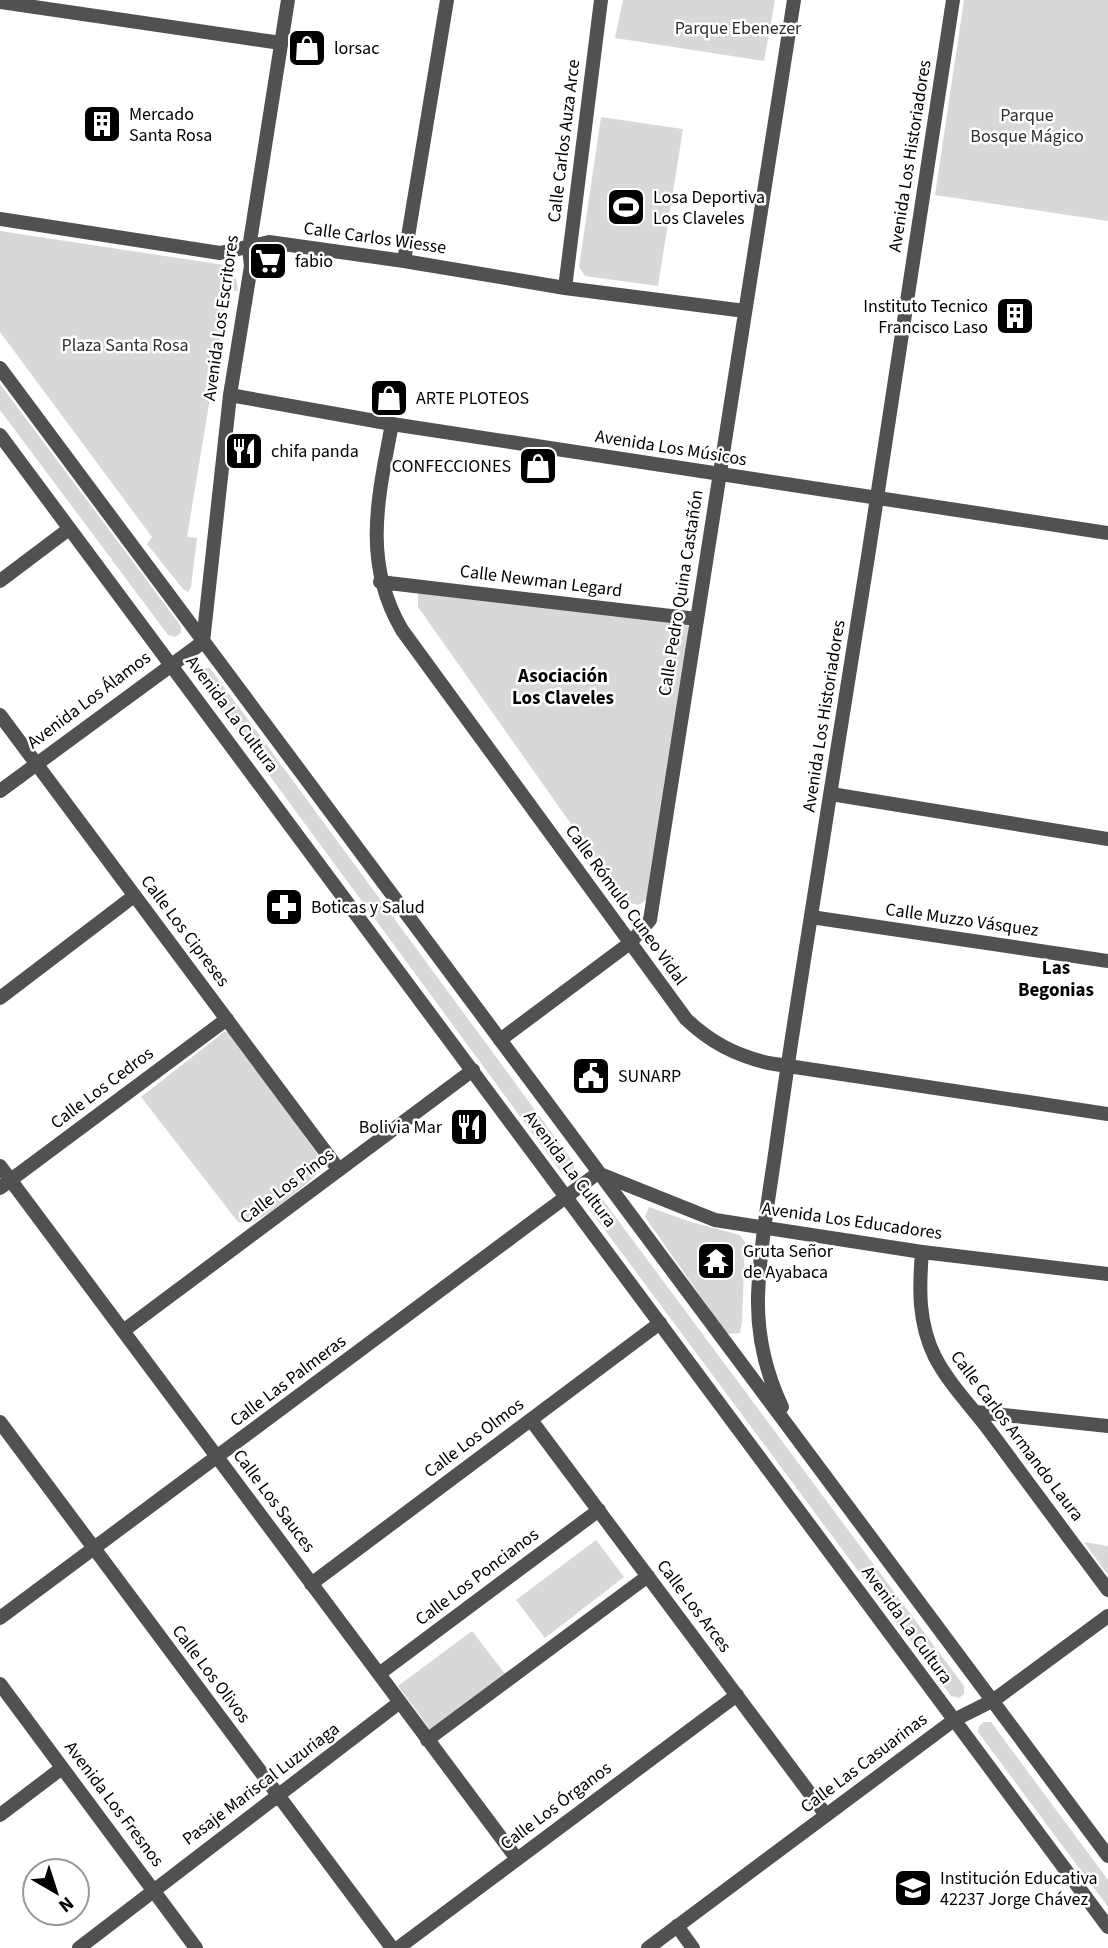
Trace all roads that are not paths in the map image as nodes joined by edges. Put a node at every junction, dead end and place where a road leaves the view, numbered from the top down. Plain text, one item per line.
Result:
1 (288, 0) edge
2 (447, 0) edge
3 (601, 0) edge
4 (794, 0) edge
5 (953, 0) edge
6 (0, 2) edge
7 (281, 43) junction
8 (0, 219) edge
9 (249, 248) junction
10 (404, 261) junction
11 (565, 288) junction
12 (745, 311) junction
13 (0, 368) edge
14 (230, 395) junction
15 (392, 424) junction
16 (0, 435) edge
17 (719, 475) junction
18 (878, 498) junction
19 (69, 529) junction
20 (1108, 533) edge
21 (0, 581) edge
22 (380, 582) junction
23 (697, 619) junction
24 (203, 642) junction
25 (171, 663) junction
26 (0, 715) edge
27 (36, 764) junction
28 (0, 791) edge
29 (831, 794) junction
30 (1108, 839) edge
31 (134, 896) junction
32 (811, 917) junction
33 (630, 943) junction
34 (1108, 961) edge
35 (0, 998) edge
36 (226, 1019) junction
37 (500, 1040) junction
38 (787, 1064) junction
39 (473, 1070) junction
40 (1108, 1114) edge
41 (0, 1166) edge
42 (339, 1170) junction
43 (598, 1173) junction
44 (5, 1184) edge
45 (567, 1197) junction
46 (765, 1229) junction
47 (922, 1252) junction
48 (1108, 1274) edge
49 (660, 1323) junction
50 (123, 1331) junction
51 (976, 1412) junction
52 (531, 1420) junction
53 (0, 1422) edge
54 (1108, 1426) edge
55 (794, 1434) junction
56 (217, 1457) junction
57 (599, 1510) junction
58 (94, 1548) junction
59 (648, 1576) junction
60 (311, 1584) junction
61 (1108, 1590) edge
62 (1108, 1616) edge
63 (0, 1618) edge
64 (379, 1674) junction
65 (0, 1684) edge
66 (737, 1695) junction
67 (994, 1700) junction
68 (400, 1703) junction
69 (954, 1720) junction
70 (428, 1740) junction
71 (62, 1768) junction
72 (278, 1795) junction
73 (0, 1815) edge
74 (826, 1815) junction
75 (1108, 1856) edge
76 (517, 1859) junction
77 (154, 1891) junction
78 (677, 1926) junction
79 (1108, 1927) edge
80 (79, 1948) edge
81 (197, 1948) edge
82 (392, 1948) edge
83 (398, 1948) edge
84 (648, 1948) edge
85 (694, 1948) edge

1 - 7 street, Avenida Los Escritores
2 - 10 street
3 - 11 street, Calle Carlos Auza Arce
4 - 12 street, Calle Pedro Quina Castañón
5 - 18 street, Avenida Los Historiadores
6 - 7 street
7 - 9 street, Avenida Los Escritores
8 - 9 street, Calle Carlos Wiesse
9 - 10 street, Calle Carlos Wiesse
9 - 14 street, Avenida Los Escritores
10 - 11 street, Calle Carlos Wiesse
11 - 12 street, Calle Carlos Wiesse
12 - 17 street, Calle Pedro Quina Castañón
13 - 24 street, Avenida La Cultura
14 - 15 street, Avenida Los Músicos
14 - 24 street, Avenida Los Escritores
15 - 17 street, Avenida Los Músicos
15 - 22 street, Calle Rómulo Cuneo Vidal
16 - 19 street, Avenida La Cultura
17 - 18 street, Avenida Los Músicos
17 - 23 street, Calle Pedro Quina Castañón
18 - 20 street, Avenida Los Músicos
18 - 29 street, Avenida Los Historiadores
19 - 21 street
19 - 25 street, Avenida La Cultura
22 - 23 street, Calle Newman Legard
22 - 33 street, Calle Rómulo Cuneo Vidal
23 - 33 street, Calle Pedro Quina Castañón
24 - 25 street, Avenida Los Álamos
24 - 37 street, Avenida La Cultura
25 - 27 street, Avenida Los Álamos
25 - 39 street, Avenida La Cultura
26 - 27 street, Calle Los Cipreses
27 - 28 street, Avenida Los Álamos
27 - 31 street, Calle Los Cipreses
29 - 30 street
29 - 32 street, Avenida Los Historiadores
31 - 35 street
31 - 36 street, Calle Los Cipreses
32 - 34 street, Calle Muzzo Vásquez
32 - 38 street, Avenida Los Historiadores
33 - 37 street, Calle Pedro Quina Castañón
33 - 38 street, Calle Rómulo Cuneo Vidal
36 - 42 street, Calle Los Cipreses
36 - 44 street, Calle Los Cedros
37 - 43 street, Avenida La Cultura
38 - 40 street, Calle Rómulo Cuneo Vidal
38 - 46 street, Avenida Los Historiadores
39 - 42 street, Calle Los Pinos
39 - 45 street, Avenida La Cultura
41 - 44 street, Calle Los Sauces
42 - 50 street, Calle Los Pinos
43 - 45 street, Calle Las Palmeras
43 - 46 street, Avenida Los Educadores
43 - 55 street, Avenida La Cultura
44 - 50 street, Calle Los Sauces
45 - 49 street, Avenida La Cultura
45 - 56 street, Calle Las Palmeras
46 - 47 street, Avenida Los Educadores
46 - 55 street, Avenida Los Historiadores
47 - 48 street, Avenida Los Educadores
47 - 51 street, Calle Carlos Armando Laura
49 - 52 street, Calle Los Olmos
49 - 69 street, Avenida La Cultura
50 - 56 street, Calle Los Sauces
51 - 54 street
51 - 61 street, Calle Carlos Armando Laura
52 - 57 street, Calle Los Arces
52 - 60 street, Calle Los Olmos
53 - 58 street, Calle Los Olivos
55 - 67 street, Avenida La Cultura
56 - 58 street, Calle Las Palmeras
56 - 60 street, Calle Los Sauces
57 - 59 street, Calle Los Arces
57 - 64 street, Calle Los Poncianos
58 - 63 street, Calle Las Palmeras
58 - 72 street, Calle Los Olivos
59 - 66 street, Calle Los Arces
59 - 70 street
60 - 64 street, Calle Los Sauces
62 - 67 street, Calle Las Casuarinas
64 - 68 street, Calle Los Sauces
65 - 71 street, Avenida Los Fresnos
66 - 74 street, Calle Los Arces
66 - 76 street, Calle Los Órganos
67 - 69 street, Calle Las Casuarinas
67 - 75 street, Avenida La Cultura
68 - 70 street, Calle Los Sauces
68 - 72 street, Pasaje Mariscal Luzuriaga
69 - 74 street, Calle Las Casuarinas
69 - 79 street, Avenida La Cultura
70 - 76 street, Calle Los Sauces
71 - 73 street
71 - 77 street, Avenida Los Fresnos
72 - 77 street, Pasaje Mariscal Luzuriaga
72 - 82 street, Calle Los Olivos
74 - 78 street, Calle Las Casuarinas
76 - 83 street, Calle Los Órganos
77 - 80 street, Pasaje Mariscal Luzuriaga
77 - 81 street, Avenida Los Fresnos
78 - 84 street, Calle Las Casuarinas
78 - 85 street

